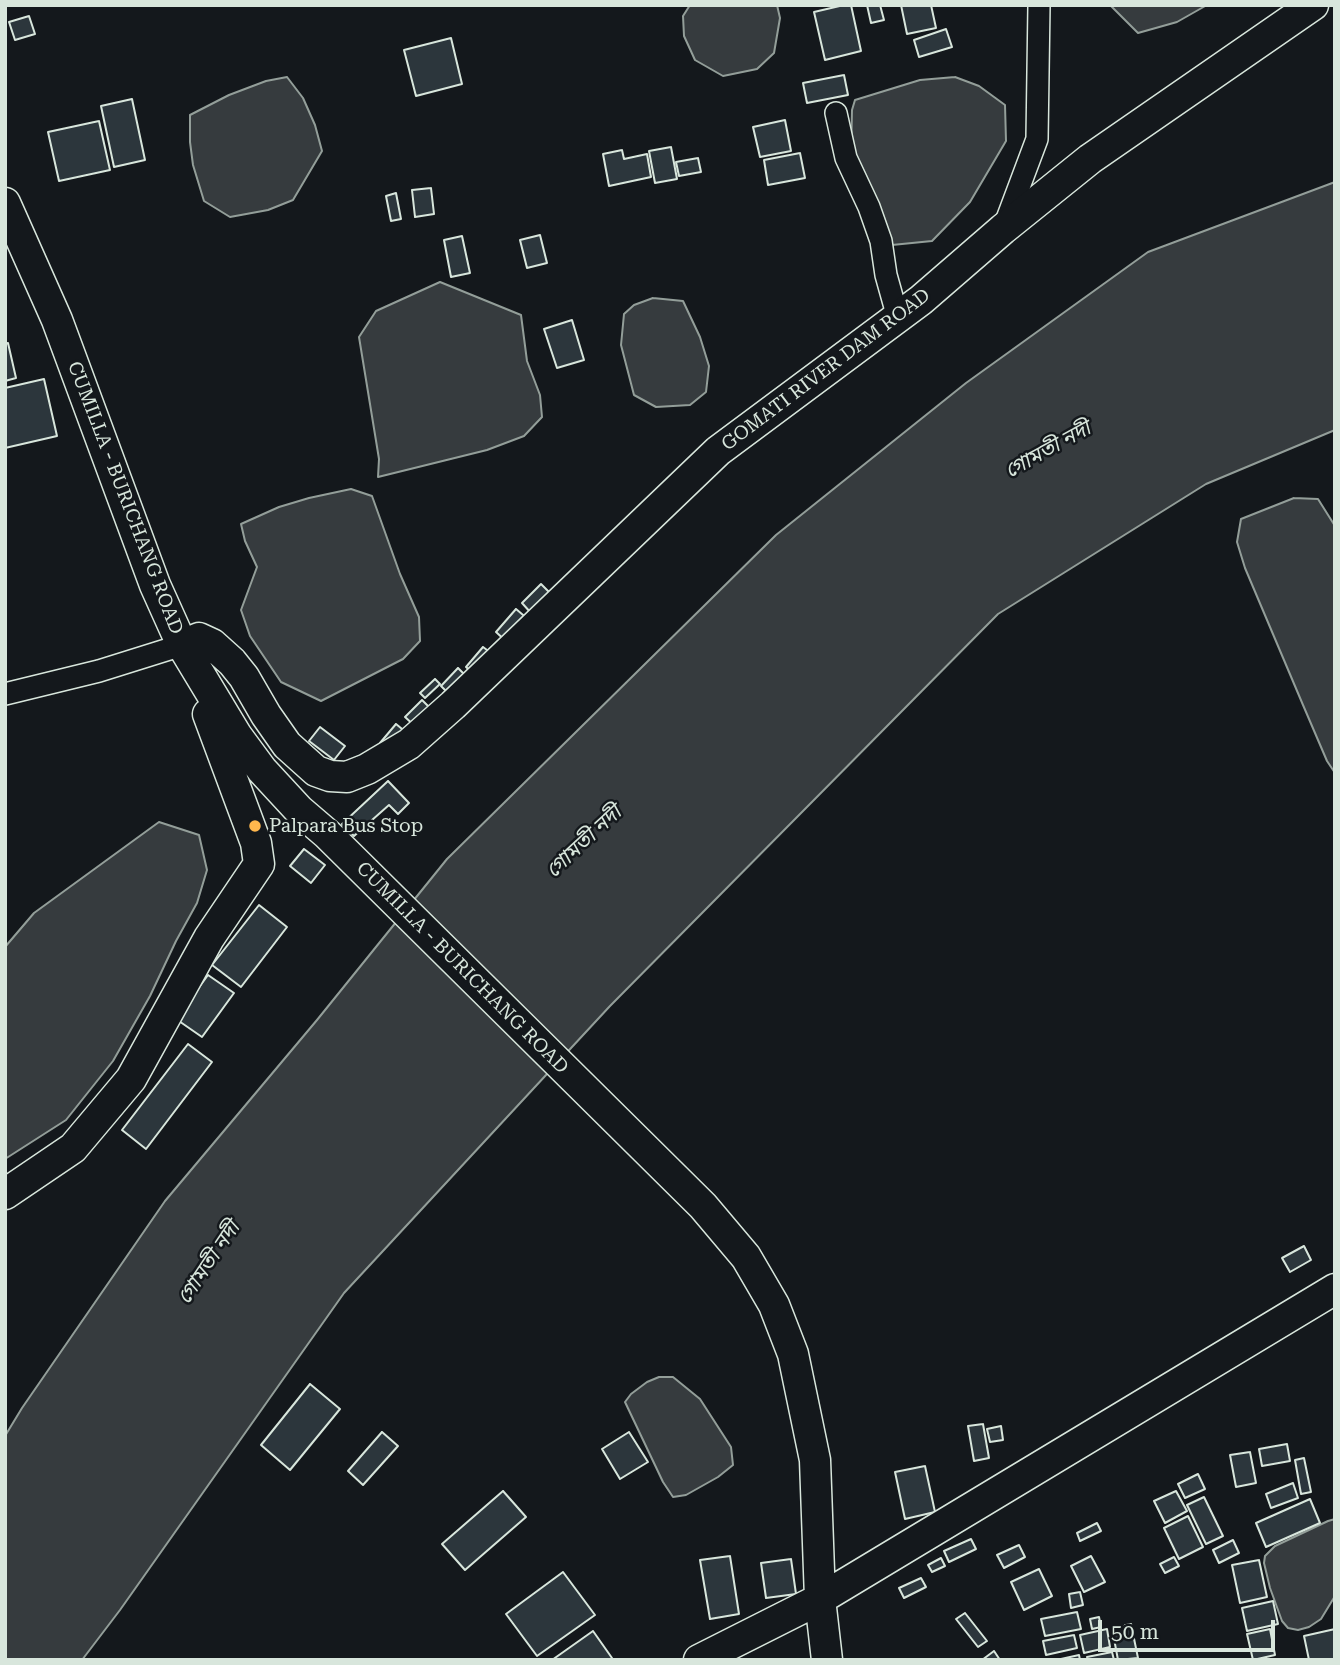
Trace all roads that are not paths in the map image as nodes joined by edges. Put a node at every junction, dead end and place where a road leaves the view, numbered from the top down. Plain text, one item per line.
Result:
1 (1039, 5) edge
2 (1313, 5) edge
3 (836, 113) dead end
4 (5, 203) edge
5 (1003, 229) junction
6 (898, 317) junction
7 (182, 645) junction
8 (5, 695) edge
9 (5, 1194) edge
10 (1335, 1289) edge
11 (820, 1599) junction
12 (699, 1660) edge
13 (827, 1660) edge

1 - 5 street
2 - 5 main road, GOMATI RIVER DAM ROAD
3 - 6 street
4 - 7 main road, CUMILLA - BURICHANG ROAD
5 - 6 main road, GOMATI RIVER DAM ROAD
6 - 7 main road, GOMATI RIVER DAM ROAD
7 - 8 street
7 - 9 main road
7 - 11 main road, CUMILLA - BURICHANG ROAD
10 - 11 main road
11 - 12 main road
11 - 13 main road, CUMILLA - BURICHANG ROAD

